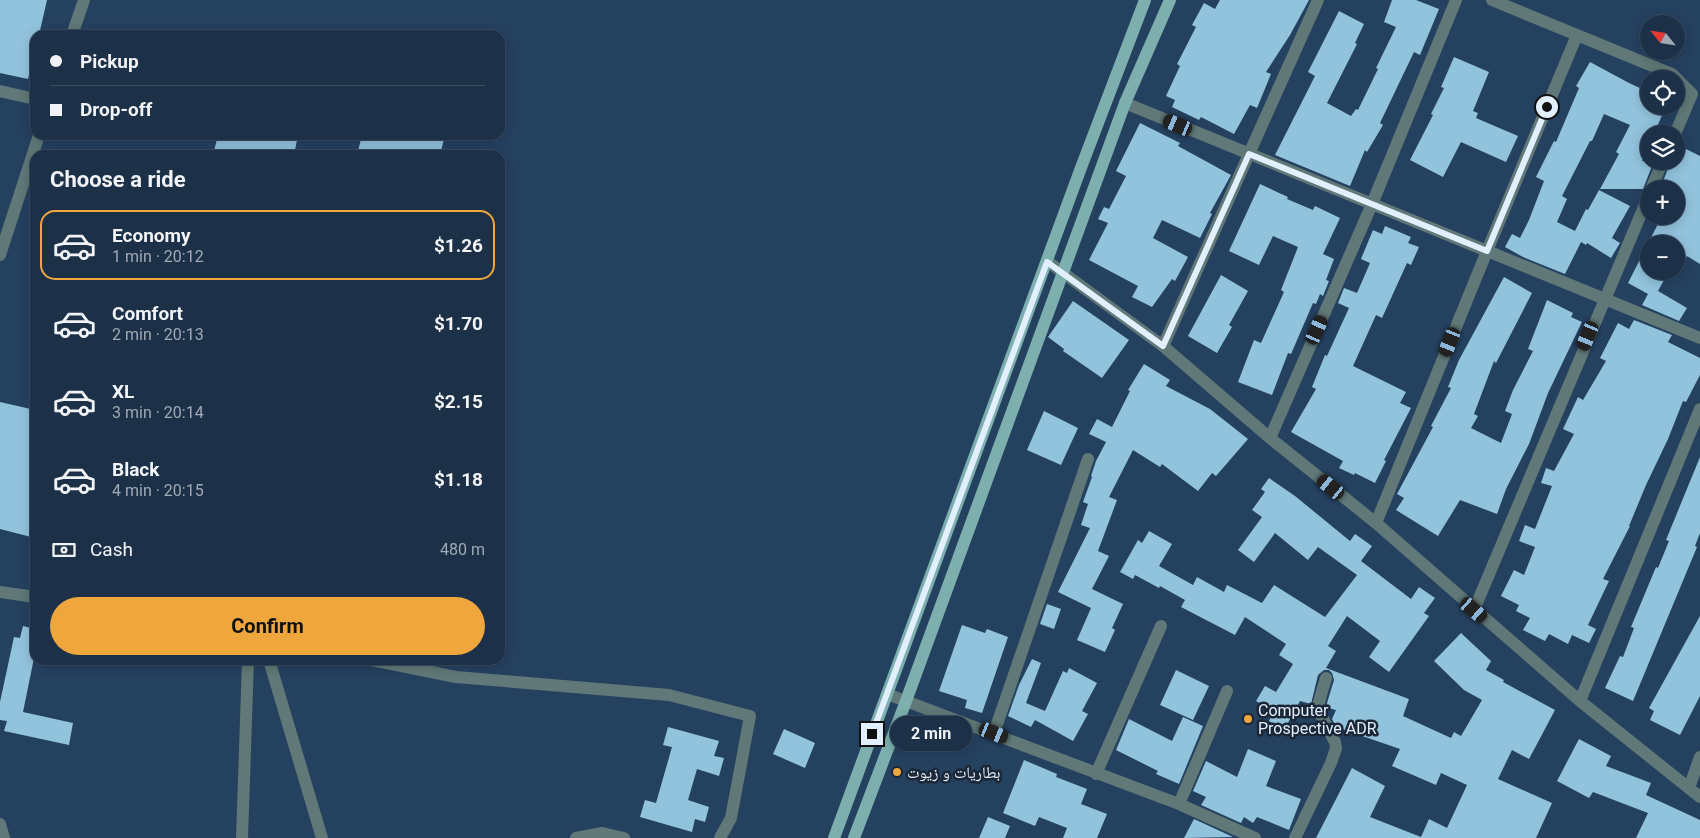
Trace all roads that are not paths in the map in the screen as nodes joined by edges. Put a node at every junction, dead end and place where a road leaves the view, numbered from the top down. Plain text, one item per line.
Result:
1 (84, 0) edge
2 (1146, 0) edge
3 (1170, 0) edge
4 (1318, 0) edge
5 (1456, 0) edge
6 (1492, 0) edge
7 (74, 30) edge
8 (1577, 35) junction
9 (0, 91) edge
10 (30, 97) edge
11 (1124, 104) junction
12 (1679, 125) edge
13 (1249, 154) junction
14 (30, 163) edge
15 (1372, 204) junction
16 (1640, 215) edge
17 (1487, 251) junction
18 (0, 255) edge
19 (1047, 262) junction
20 (1063, 272) junction
21 (1603, 300) junction
22 (1700, 338) edge
23 (1163, 346) junction
24 (1700, 409) edge
25 (1270, 438) junction
26 (1088, 459) dead end
27 (1376, 523) junction
28 (0, 592) edge
29 (30, 597) edge
30 (1474, 610) junction
31 (1161, 626) dead end
32 (248, 665) edge
33 (270, 665) edge
34 (397, 665) edge
35 (1326, 678) dead end
36 (1227, 691) dead end
37 (887, 694) junction
38 (906, 701) junction
39 (1580, 701) junction
40 (994, 733) junction
41 (1700, 757) edge
42 (1096, 774) junction
43 (1689, 788) junction
44 (1700, 797) edge
45 (1179, 804) junction
46 (0, 824) edge
47 (4, 838) edge
48 (242, 838) edge
49 (322, 838) edge
50 (576, 838) edge
51 (624, 838) edge
52 (720, 838) edge
53 (834, 838) edge
54 (854, 838) edge
55 (1255, 838) edge
56 (1295, 838) edge

1 - 7 street
2 - 19 main road
3 - 11 main road
4 - 13 street
5 - 15 street
6 - 8 street
8 - 12 street
8 - 17 street
9 - 10 street
11 - 13 street
11 - 20 main road
13 - 15 street
13 - 23 street
14 - 18 street
15 - 17 street
15 - 25 street
16 - 21 street
17 - 21 street
17 - 27 street
19 - 20 street
19 - 37 main road
20 - 23 street
20 - 38 main road
21 - 22 street
21 - 30 street
23 - 25 street
24 - 39 street
25 - 27 street
26 - 40 street
27 - 30 street
28 - 29 street
30 - 39 street
31 - 42 street
32 - 48 street
33 - 49 street
34 - 52 street
35 - 56 street
36 - 45 street
37 - 38 street
37 - 53 main road
38 - 40 street
38 - 54 main road
39 - 43 street
40 - 42 street
41 - 43 street
42 - 45 street
43 - 44 street
45 - 55 street
46 - 47 street
50 - 51 street

